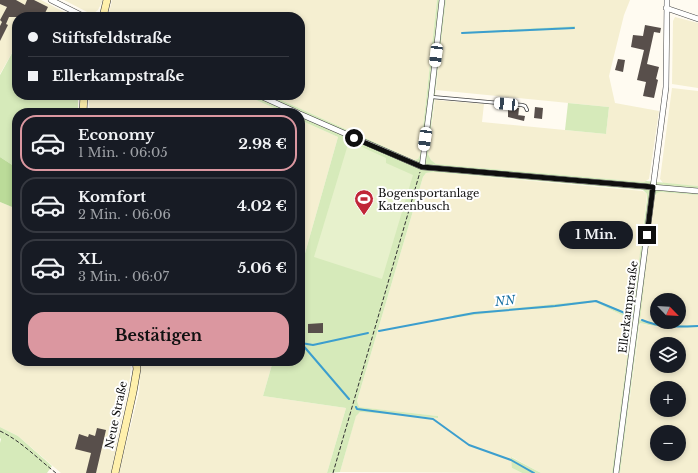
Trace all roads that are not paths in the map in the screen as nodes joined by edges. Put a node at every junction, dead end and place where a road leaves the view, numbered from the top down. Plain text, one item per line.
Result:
1 (51, 0) edge
2 (107, 0) edge
3 (442, 0) edge
4 (667, 0) edge
5 (666, 8) junction
6 (75, 12) edge
7 (104, 12) edge
8 (698, 19) edge
9 (431, 97) junction
10 (269, 100) edge
11 (288, 108) edge
12 (528, 110) dead end
13 (305, 116) edge
14 (422, 167) junction
15 (653, 187) junction
16 (698, 192) edge
17 (137, 366) edge
18 (115, 473) edge
19 (616, 473) edge

1 - 6 street
2 - 7 street
3 - 9 street
4 - 5 street, Ellerkampstraße
5 - 8 street
5 - 15 street, Ellerkampstraße
9 - 12 lane
9 - 14 street
10 - 11 street
13 - 14 street
14 - 15 street
15 - 16 street
15 - 19 street, Ellerkampstraße
17 - 18 street, Neue Straße

